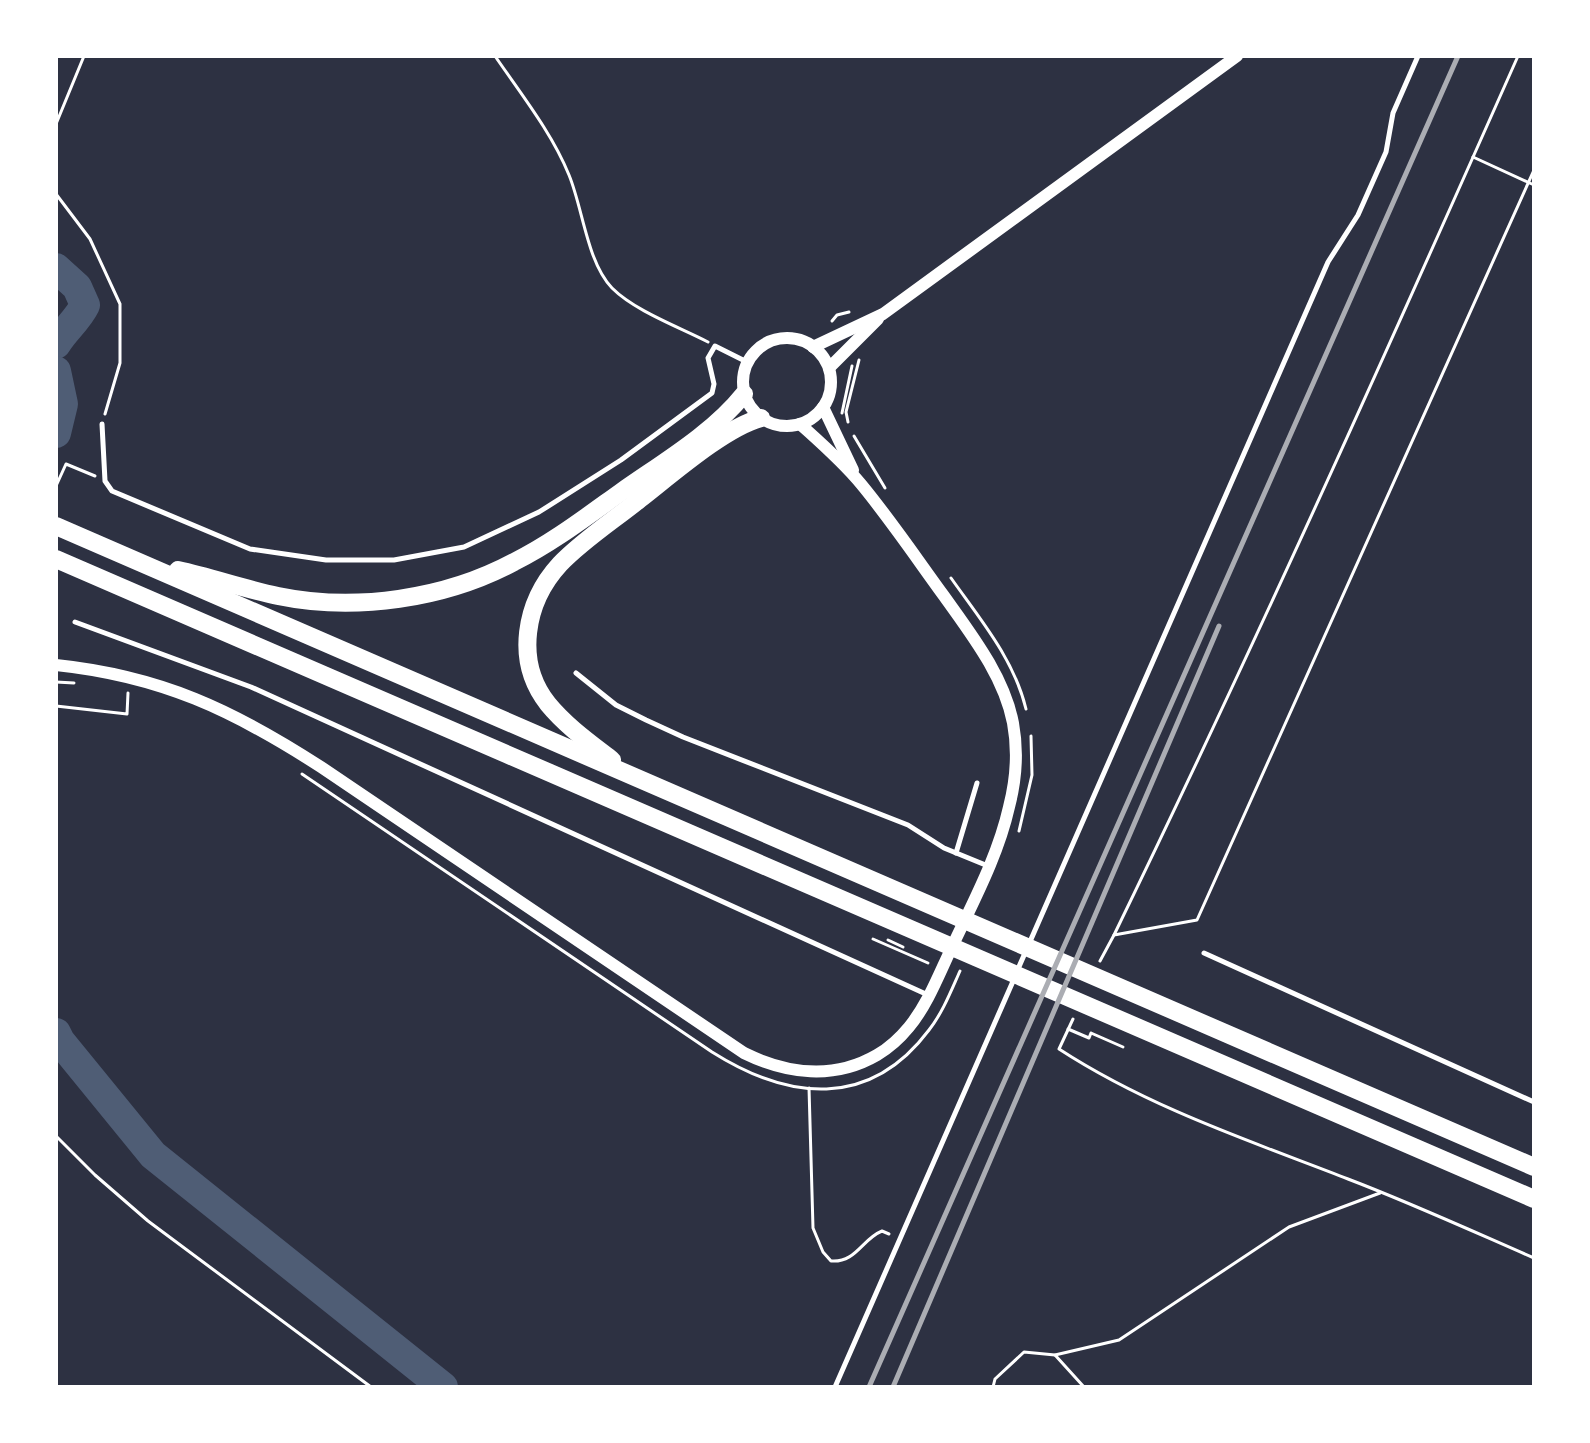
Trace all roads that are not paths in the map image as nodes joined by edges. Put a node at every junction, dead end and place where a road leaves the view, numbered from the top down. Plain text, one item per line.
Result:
1 (1237, 56) edge
2 (1418, 56) edge
3 (883, 314) junction
4 (813, 347) junction
5 (747, 362) junction
6 (829, 368) junction
7 (744, 394) junction
8 (823, 407) junction
9 (761, 418) junction
10 (102, 424) road end
11 (800, 424) junction
12 (860, 483) junction
13 (56, 526) edge
14 (56, 559) edge
15 (136, 561) junction
16 (75, 622) dead end
17 (56, 665) edge
18 (576, 673) dead end
19 (633, 776) junction
20 (977, 783) dead end
21 (956, 853) junction
22 (988, 866) junction
23 (1204, 953) dead end
24 (928, 996) junction
25 (1534, 1102) edge
26 (1534, 1167) edge
27 (1534, 1199) edge
28 (835, 1387) edge

1 - 3 street
2 - 28 lane
3 - 4 street
3 - 6 street
4 - 5 street
4 - 6 street
5 - 7 street
5 - 10 lane
6 - 8 street
7 - 9 street
7 - 15 highway
8 - 11 street
8 - 12 street
9 - 11 street
9 - 19 highway
11 - 12 street
12 - 22 street
13 - 15 highway
14 - 27 highway
15 - 19 highway
16 - 24 lane
17 - 24 street
18 - 21 lane
19 - 26 highway
20 - 21 lane
21 - 22 lane
22 - 24 street
23 - 25 lane

